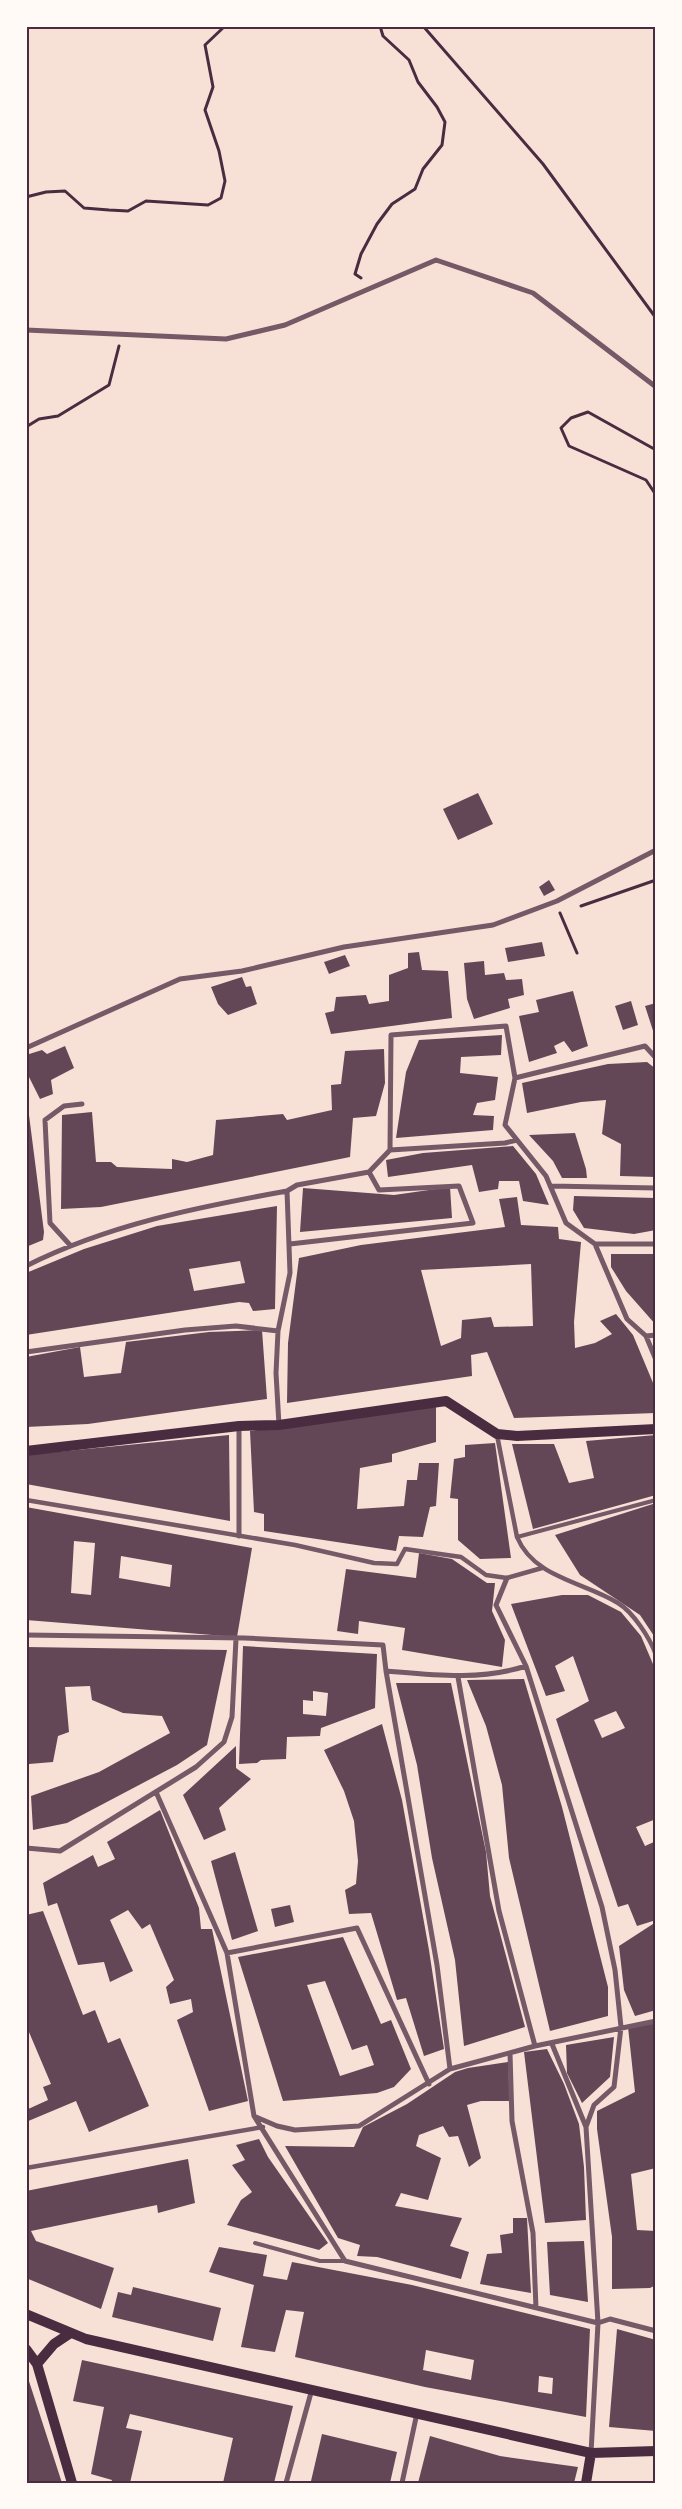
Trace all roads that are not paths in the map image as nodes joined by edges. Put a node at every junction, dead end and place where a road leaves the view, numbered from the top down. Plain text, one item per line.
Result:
1 (26, 330) edge
2 (656, 388) edge
3 (656, 850) edge
4 (26, 1048) edge
5 (656, 1058) edge
6 (516, 1078) junction
7 (82, 1104) dead end
8 (517, 1140) junction
9 (390, 1150) junction
10 (369, 1172) junction
11 (550, 1186) junction
12 (656, 1188) edge
13 (286, 1191) junction
14 (290, 1244) junction
15 (595, 1244) junction
16 (656, 1244) edge
17 (70, 1246) junction
18 (26, 1266) edge
19 (278, 1331) junction
20 (656, 1335) edge
21 (646, 1336) junction
22 (26, 1352) edge
23 (656, 1360) edge
24 (279, 1425) junction
25 (239, 1426) junction
26 (656, 1429) edge
27 (497, 1434) junction
28 (26, 1451) edge
29 (26, 1500) edge
30 (656, 1500) edge
31 (239, 1536) junction
32 (517, 1537) junction
33 (542, 1568) junction
34 (507, 1578) junction
35 (26, 1635) edge
36 (236, 1639) junction
37 (656, 1655) edge
38 (526, 1666) junction
39 (386, 1671) junction
40 (458, 1677) junction
41 (156, 1792) junction
42 (26, 1848) edge
43 (226, 1953) junction
44 (656, 2020) edge
45 (621, 2027) junction
46 (552, 2044) junction
47 (535, 2046) junction
48 (510, 2053) junction
49 (450, 2069) junction
50 (429, 2084) junction
51 (254, 2116) junction
52 (586, 2126) junction
53 (263, 2127) junction
54 (26, 2168) edge
55 (255, 2243) dead end
56 (345, 2261) junction
57 (536, 2308) junction
58 (26, 2314) edge
59 (598, 2323) junction
60 (656, 2331) edge
61 (69, 2334) junction
62 (26, 2349) edge
63 (37, 2364) junction
64 (312, 2388) junction
65 (418, 2412) junction
66 (656, 2451) edge
67 (591, 2453) junction
68 (72, 2483) edge
69 (286, 2483) edge
70 (402, 2483) edge
71 (586, 2483) edge

1 - 2 street
3 - 4 street
5 - 6 street
6 - 8 street
6 - 9 street
7 - 17 street
8 - 9 street
8 - 11 street
9 - 10 street
10 - 13 street
10 - 14 street
11 - 12 street
11 - 15 street
13 - 14 street
13 - 17 street
14 - 19 street
15 - 16 street
15 - 21 street
17 - 18 street
19 - 22 street
19 - 24 street
20 - 21 street
21 - 23 street
24 - 25 main road
24 - 27 main road
25 - 28 main road
25 - 31 street
26 - 27 main road
27 - 32 street
29 - 31 street
30 - 32 lane
31 - 34 street
32 - 33 street
33 - 34 street
33 - 37 street
34 - 38 street
35 - 36 street
36 - 39 street
36 - 41 street
38 - 40 street
38 - 45 street
39 - 40 street
39 - 49 street
40 - 47 street
41 - 42 street
41 - 43 street
43 - 50 street
43 - 51 street
44 - 45 street
45 - 46 street
45 - 52 street
46 - 47 street
46 - 52 street
47 - 48 street
48 - 49 street
48 - 57 street
49 - 50 street
50 - 51 street
51 - 53 street
52 - 59 street
53 - 54 street
53 - 56 street
55 - 56 lane
56 - 57 street
57 - 59 street
58 - 61 main road
59 - 60 street
59 - 67 street
61 - 63 main road
61 - 64 main road
62 - 63 main road
63 - 68 main road
64 - 65 main road
64 - 69 street
65 - 67 main road
65 - 70 street
66 - 67 main road
67 - 71 main road

